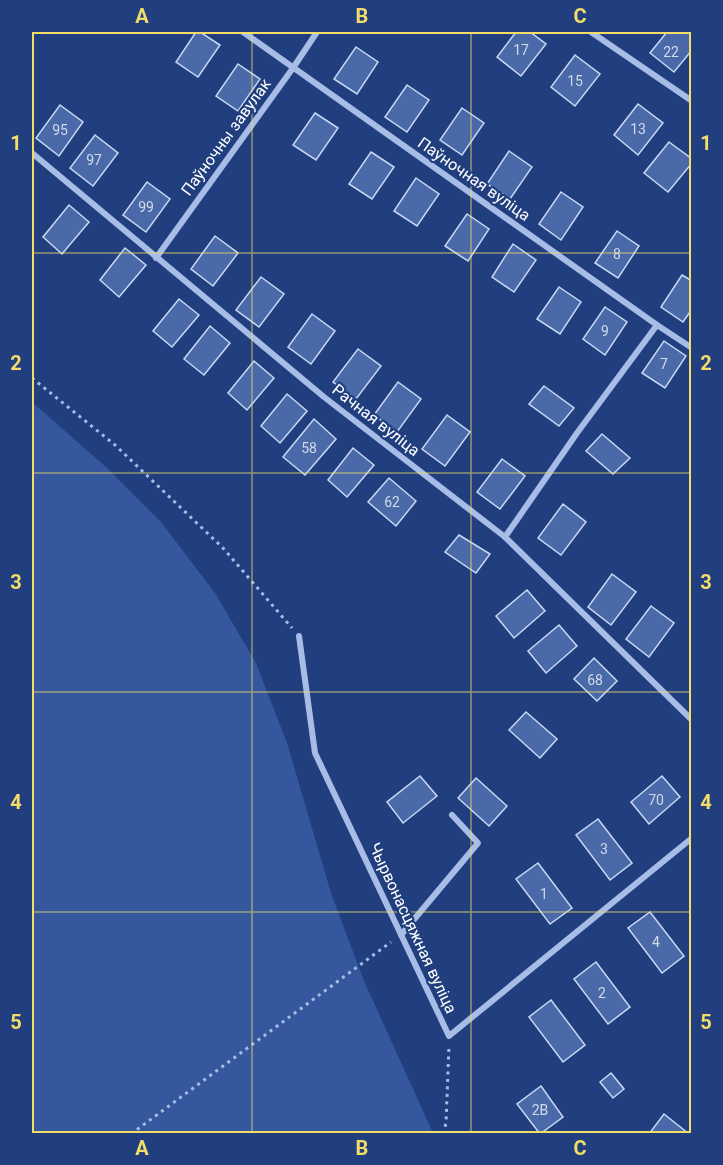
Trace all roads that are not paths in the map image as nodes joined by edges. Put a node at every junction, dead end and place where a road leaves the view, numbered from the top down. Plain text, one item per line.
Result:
1 (243, 32) edge
2 (317, 32) edge
3 (591, 32) edge
4 (293, 68) junction
5 (692, 101) edge
6 (32, 153) edge
7 (156, 258) junction
8 (657, 325) junction
9 (692, 348) edge
10 (505, 537) junction
11 (299, 636) road end
12 (692, 720) edge
13 (452, 815) dead end
14 (692, 838) edge
15 (401, 935) junction

1 - 4 street, Паўночная вуліца
2 - 4 street, Паўночны завулак
3 - 5 street
4 - 7 street, Паўночны завулак
4 - 8 street, Паўночная вуліца
6 - 7 street, Рачная вуліца
7 - 10 street, Рачная вуліца
8 - 9 street, Паўночная вуліца
8 - 10 street
10 - 12 street, Рачная вуліца
11 - 15 street, Чырвонасцяжная вуліца
13 - 15 street
14 - 15 street, Чырвонасцяжная вуліца

